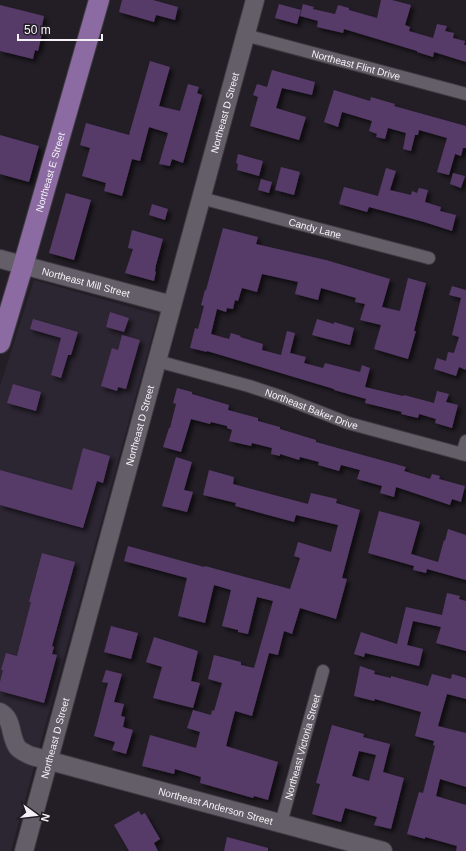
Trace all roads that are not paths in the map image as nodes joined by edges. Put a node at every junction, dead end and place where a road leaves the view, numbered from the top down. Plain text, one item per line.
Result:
1 (99, 0) edge
2 (255, 0) edge
3 (245, 35) junction
4 (466, 94) edge
5 (202, 198) junction
6 (429, 258) dead end
7 (0, 259) edge
8 (24, 266) junction
9 (172, 305) junction
10 (0, 343) edge
11 (157, 361) junction
12 (466, 440) edge
13 (464, 454) edge
14 (323, 671) dead end
15 (0, 712) edge
16 (49, 761) junction
17 (281, 823) junction
18 (24, 851) edge
19 (383, 851) edge

1 - 8 main road, Northeast E Street
2 - 3 street, Northeast D Street
3 - 4 street, Northeast Flint Drive
3 - 5 street, Northeast D Street
5 - 6 street, Candy Lane
5 - 9 street, Northeast D Street
7 - 8 street, Northeast Mill Street
8 - 9 street, Northeast Mill Street
8 - 10 main road, Northeast E Street
9 - 11 street, Northeast D Street
11 - 13 street, Northeast Baker Drive
11 - 16 street, Northeast D Street
12 - 13 street
14 - 17 street, Northeast Victoria Street
15 - 16 street, Northeast Anderson Street
16 - 17 street, Northeast Anderson Street
16 - 18 street, Northeast D Street
17 - 19 street, Northeast Anderson Street

